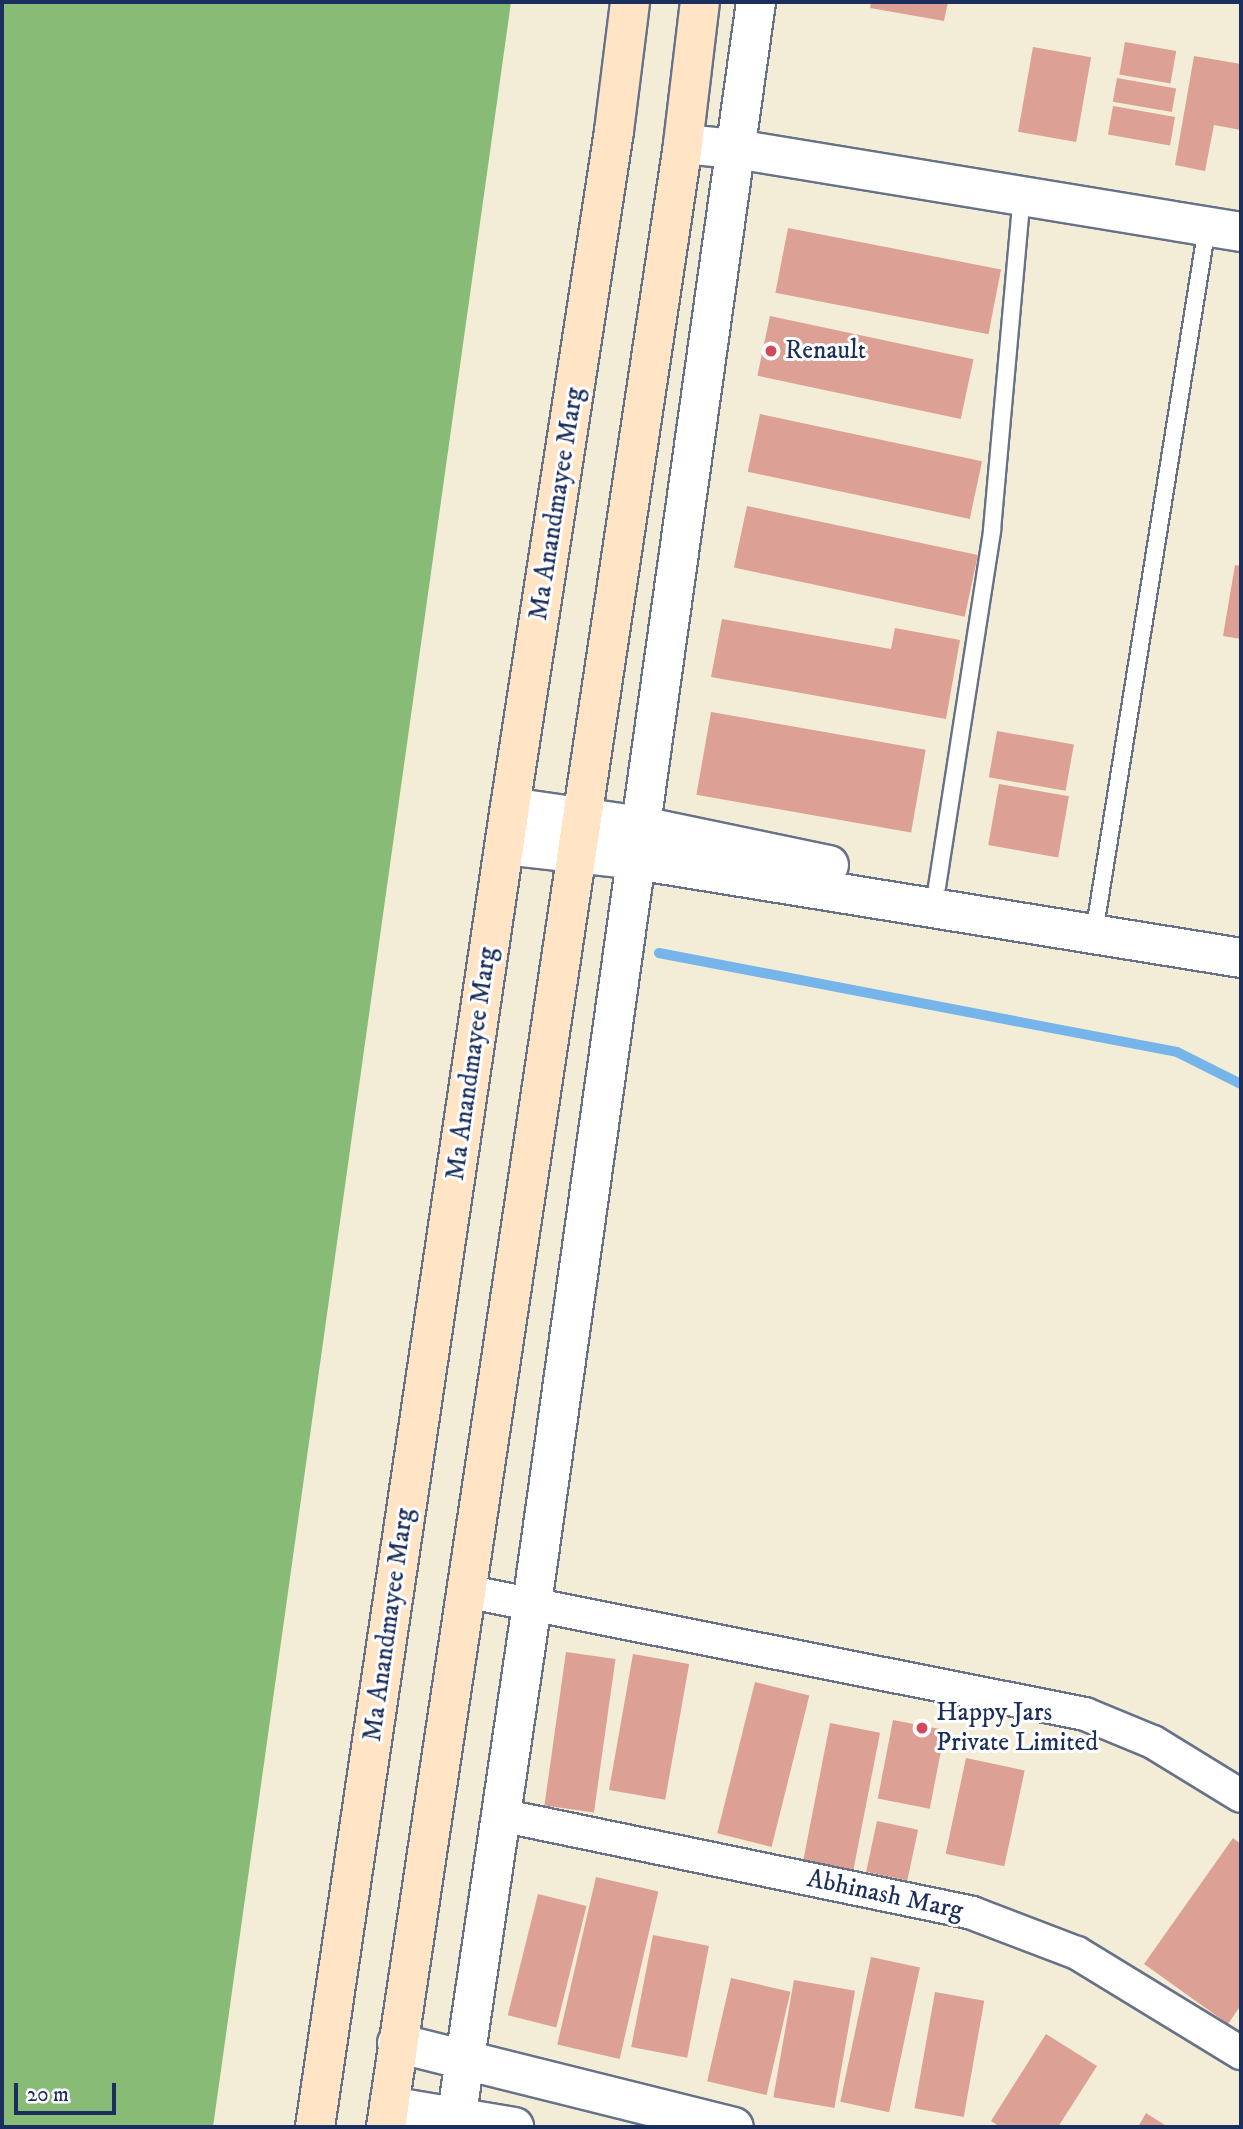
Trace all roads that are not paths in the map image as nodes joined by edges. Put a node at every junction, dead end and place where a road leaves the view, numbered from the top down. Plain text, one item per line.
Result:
1 (630, 2) edge
2 (700, 2) edge
3 (756, 2) edge
4 (683, 144) junction
5 (736, 149) junction
6 (1022, 197) junction
7 (1224, 230) edge
8 (510, 807) junction
9 (577, 834) junction
10 (639, 843) junction
11 (505, 845) junction
12 (937, 887) junction
13 (1097, 915) junction
14 (1241, 934) edge
15 (1241, 958) edge
16 (465, 1591) junction
17 (532, 1604) junction
18 (1241, 1796) edge
19 (500, 1815) junction
20 (397, 2043) junction
21 (1241, 2053) edge
22 (464, 2061) junction
23 (387, 2117) edge
24 (456, 2121) edge
25 (315, 2127) edge
26 (514, 2127) edge
27 (734, 2127) edge

1 - 8 main road, Ma Anandmayee Marg
2 - 4 main road
3 - 5 street
4 - 5 street
4 - 9 main road
5 - 6 street
5 - 10 street
6 - 7 street
6 - 12 lane
7 - 13 lane
8 - 9 street
8 - 11 main road, Ma Anandmayee Marg
9 - 10 street
9 - 11 street
9 - 16 main road
10 - 12 street
10 - 15 street
10 - 17 street
11 - 25 main road, Ma Anandmayee Marg
12 - 13 street
13 - 14 street
16 - 17 street
16 - 20 main road
17 - 18 street
17 - 19 street
19 - 21 street, Abhinash Marg
19 - 22 street
20 - 22 street
20 - 23 main road
22 - 24 street
22 - 27 street
23 - 24 street
24 - 26 street

